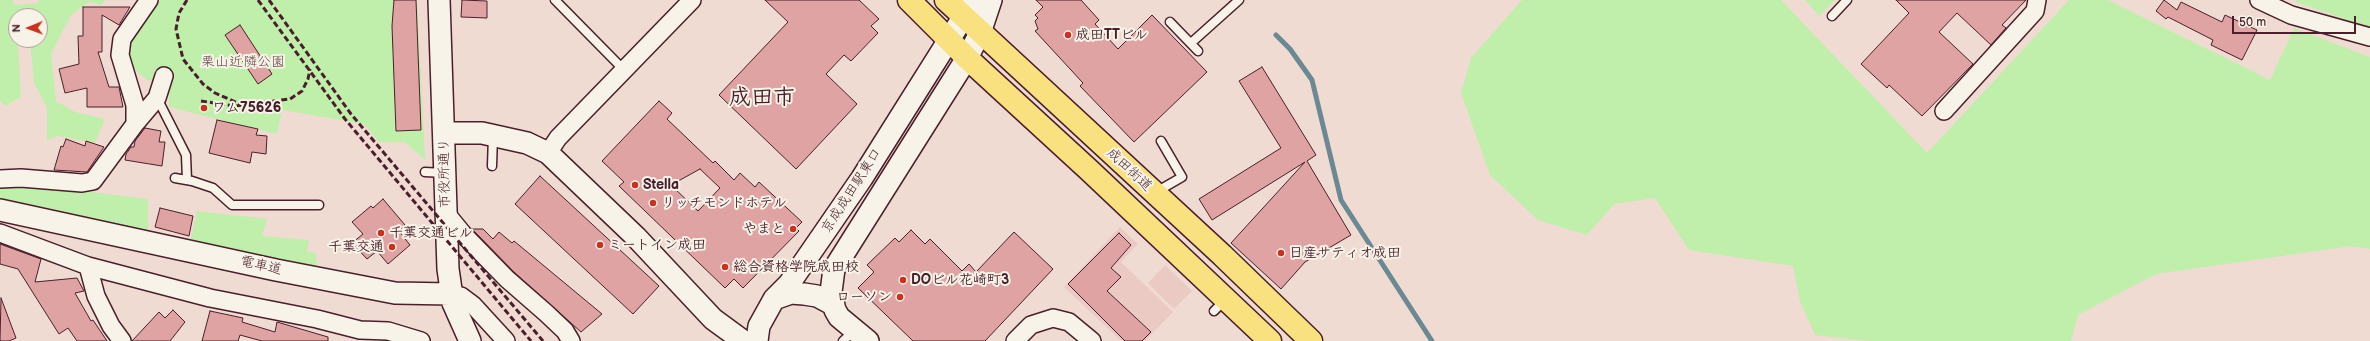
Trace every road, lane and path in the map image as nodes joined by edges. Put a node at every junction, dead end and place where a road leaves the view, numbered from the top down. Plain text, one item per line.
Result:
1 (149, 0) edge
2 (439, 0) edge
3 (555, 0) edge
4 (692, 0) edge
5 (909, 0) edge
6 (946, 0) edge
7 (991, 0) edge
8 (1239, 0) edge
9 (1847, 0) edge
10 (2037, 0) edge
11 (2259, 0) edge
12 (2280, 5) edge
13 (968, 9) edge
14 (1832, 16) dead end
15 (1170, 22) dead end
16 (980, 33) junction
17 (2370, 37) edge
18 (949, 40) junction
19 (1191, 44) junction
20 (1198, 50) dead end
21 (967, 58) junction
22 (624, 70) junction
23 (164, 76) dead end
24 (156, 98) junction
25 (1944, 111) dead end
26 (135, 124) junction
27 (444, 133) junction
28 (493, 136) junction
29 (1161, 141) dead end
30 (548, 153) junction
31 (492, 166) dead end
32 (175, 178) dead end
33 (0, 179) edge
34 (187, 180) junction
35 (1154, 193) junction
36 (319, 205) dead end
37 (0, 210) edge
38 (446, 212) junction
39 (0, 232) edge
40 (88, 266) junction
41 (451, 294) junction
42 (832, 304) junction
43 (770, 306) junction
44 (713, 319) junction
45 (856, 337) edge
46 (735, 339) edge
47 (122, 341) edge
48 (421, 341) edge
49 (470, 341) edge
50 (506, 341) edge
51 (571, 341) edge
52 (757, 341) edge
53 (1015, 341) edge
54 (1092, 341) edge
55 (1270, 341) edge
56 (1310, 341) edge

1 - 26 street
2 - 27 street, 市役所通り
3 - 22 lane
4 - 22 street
5 - 18 highway, 成田街道
6 - 13 highway, 成田街道
7 - 16 street, 京成成田駅東口
8 - 19 lane
9 - 14 lane
10 - 25 street
11 - 12 street
12 - 17 street
13 - 16 highway, 成田街道
13 - 18 street, 京成成田駅東口
15 - 19 lane
16 - 21 street, 京成成田駅東口
16 - 35 highway, 成田街道
18 - 21 highway, 成田街道
18 - 43 street, 京成成田駅東口
19 - 20 lane
21 - 42 street, 京成成田駅東口
21 - 55 highway, 成田街道
22 - 30 street
23 - 24 street
24 - 26 street
24 - 34 lane
26 - 33 street
27 - 28 street
27 - 38 street, 市役所通り
28 - 30 street
28 - 31 lane
29 - 35 lane
30 - 44 street
32 - 34 lane
34 - 36 lane
35 - 56 highway, 成田街道
37 - 41 street, 電車道
38 - 41 street, 市役所通り
38 - 51 street
39 - 40 street
40 - 47 street
40 - 48 street
41 - 49 street, 市役所通り
41 - 50 street, 電車道
42 - 43 street
42 - 45 street
43 - 44 street
43 - 52 street, 京成成田駅東口
44 - 46 street
53 - 54 street

